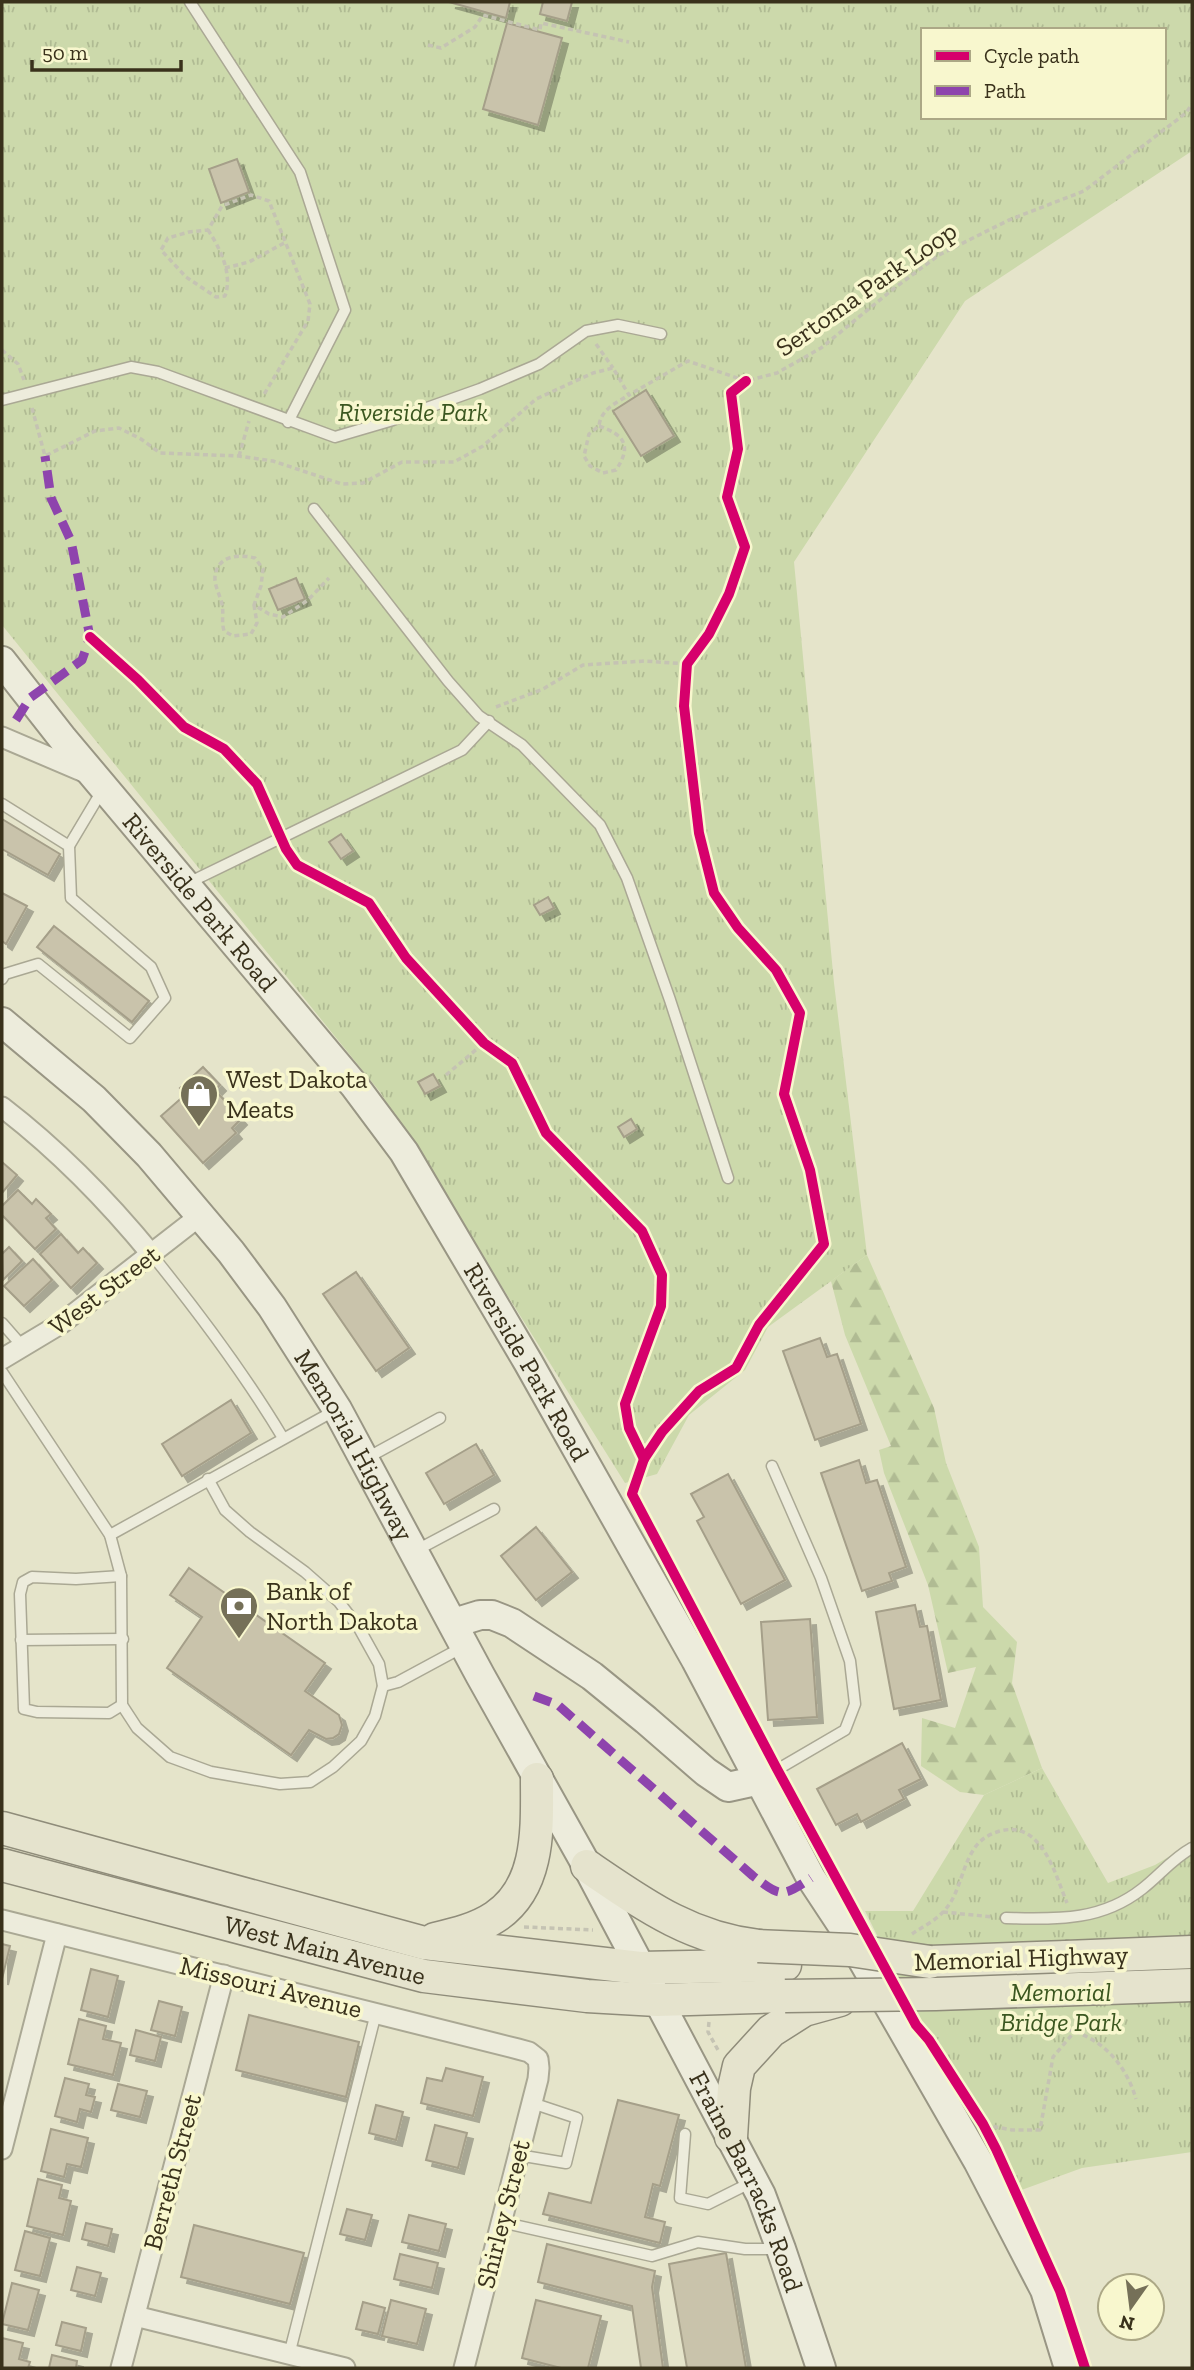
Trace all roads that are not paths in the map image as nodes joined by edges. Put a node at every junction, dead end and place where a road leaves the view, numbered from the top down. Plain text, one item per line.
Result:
1 (190, 2) edge
2 (661, 334) dead end
3 (2, 400) edge
4 (288, 422) junction
5 (314, 509) dead end
6 (2, 661) edge
7 (489, 721) junction
8 (2, 737) edge
9 (99, 782) junction
10 (2, 804) edge
11 (69, 846) junction
12 (184, 884) junction
13 (2, 979) edge
14 (2, 1022) edge
15 (2, 1107) edge
16 (728, 1178) dead end
17 (201, 1215) junction
18 (152, 1255) junction
19 (2, 1323) edge
20 (23, 1348) junction
21 (2, 1359) edge
22 (2, 1372) edge
23 (337, 1409) junction
24 (440, 1418) dead end
25 (283, 1437) junction
26 (365, 1460) junction
27 (772, 1466) dead end
28 (208, 1479) junction
29 (494, 1509) dead end
30 (110, 1535) junction
31 (415, 1552) junction
32 (121, 1576) junction
33 (459, 1635) junction
34 (123, 1639) junction
35 (21, 1640) junction
36 (383, 1686) junction
37 (122, 1705) junction
38 (537, 1779) junction
39 (760, 1780) junction
40 (2, 1828) edge
41 (1192, 1849) edge
42 (2, 1865) edge
43 (587, 1866) junction
44 (1006, 1919) road end
45 (2, 1920) edge
46 (57, 1934) junction
47 (424, 1942) junction
48 (1192, 1952) edge
49 (930, 1962) junction
50 (640, 1968) junction
51 (224, 1975) junction
52 (785, 1980) junction
53 (1192, 1985) edge
54 (858, 1995) junction
55 (657, 2000) junction
56 (376, 2013) junction
57 (537, 2059) joint
58 (532, 2103) junction
59 (685, 2134) dead end
60 (731, 2137) junction
61 (2, 2148) edge
62 (518, 2155) junction
63 (754, 2182) junction
64 (501, 2222) junction
65 (781, 2249) junction
66 (135, 2316) junction
67 (289, 2355) junction
68 (121, 2368) edge
69 (345, 2368) edge
70 (464, 2368) edge
71 (821, 2368) edge
72 (1069, 2368) edge

1 - 4 lane
2 - 4 lane
3 - 4 lane
5 - 7 lane
6 - 9 main road, Riverside Park Road
7 - 12 lane
7 - 16 lane
8 - 9 street
9 - 11 lane
9 - 12 main road, Riverside Park Road
10 - 11 lane
11 - 13 lane
12 - 39 main road, Riverside Park Road
14 - 17 main road, Memorial Highway
15 - 18 street
17 - 18 street, West Street
17 - 23 main road, Memorial Highway
18 - 20 street, West Street
18 - 25 lane
19 - 20 lane
20 - 21 street, West Street
22 - 30 lane
23 - 25 lane
23 - 26 main road, Memorial Highway
24 - 26 lane
25 - 28 lane
26 - 31 main road, Memorial Highway
27 - 39 lane
28 - 30 lane
28 - 36 lane
29 - 31 lane
30 - 32 lane
31 - 33 main road, Memorial Highway
32 - 34 lane
32 - 35 lane
33 - 36 lane
33 - 38 main road, Memorial Highway
33 - 39 main road
34 - 35 lane
34 - 37 lane
35 - 37 lane
36 - 37 lane
38 - 43 main road, Memorial Highway
38 - 47 main road
39 - 72 main road, Riverside Park Road
40 - 47 main road, West Main Avenue
41 - 44 lane
42 - 55 main road, West Main Avenue
43 - 49 main road, bridge
43 - 50 main road, Memorial Highway
45 - 46 street, Missouri Avenue
46 - 51 street, Missouri Avenue
46 - 61 street
47 - 50 main road, West Main Avenue
48 - 49 main road, Memorial Highway, bridge
49 - 52 main road, Memorial Highway, bridge
50 - 52 main road, Memorial Highway
50 - 55 main road, Memorial Highway
51 - 56 street, Missouri Avenue
51 - 66 street, Berreth Street
52 - 54 main road, Memorial Highway, bridge
52 - 55 main road, Memorial Highway
53 - 54 main road, Memorial Highway, bridge
54 - 60 main road, bridge
55 - 60 main road, Fraine Barracks Road
56 - 57 street, Missouri Avenue
56 - 67 lane
57 - 58 street, Shirley Street
58 - 62 street, Shirley Street
58 - 62 lane
59 - 63 lane
60 - 63 main road, Fraine Barracks Road
62 - 64 street, Shirley Street
63 - 65 main road, Fraine Barracks Road
64 - 65 lane
64 - 70 street, Shirley Street
65 - 71 main road, Fraine Barracks Road
66 - 67 street
66 - 68 street, Berreth Street
67 - 69 street

